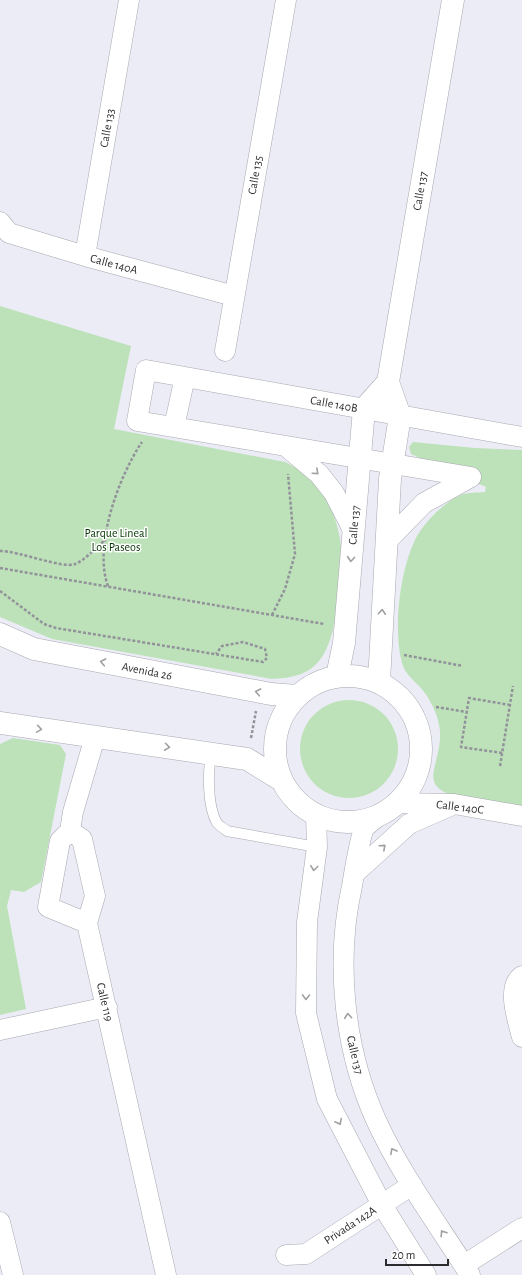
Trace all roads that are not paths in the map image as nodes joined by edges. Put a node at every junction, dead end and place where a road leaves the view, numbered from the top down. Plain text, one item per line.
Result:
1 (129, 0) edge
2 (286, 0) edge
3 (452, 0) edge
4 (0, 222) edge
5 (85, 256) junction
6 (234, 296) junction
7 (225, 351) dead end
8 (185, 377) junction
9 (388, 382) junction
10 (364, 409) junction
11 (400, 416) junction
12 (174, 427) junction
13 (522, 437) edge
14 (286, 447) junction
15 (359, 459) junction
16 (393, 464) junction
17 (353, 530) junction
18 (387, 541) junction
19 (0, 634) edge
20 (337, 676) junction
21 (379, 682) junction
22 (297, 696) junction
23 (0, 723) edge
24 (95, 737) junction
25 (211, 754) junction
26 (281, 780) junction
27 (397, 803) junction
28 (454, 804) junction
29 (316, 815) junction
30 (379, 815) junction
31 (522, 816) edge
32 (70, 831) junction
33 (317, 847) junction
34 (354, 873) junction
35 (87, 923) junction
36 (522, 976) edge
37 (107, 1007) junction
38 (0, 1030) edge
39 (522, 1037) edge
40 (412, 1186) junction
41 (382, 1205) junction
42 (0, 1222) edge
43 (522, 1228) edge
44 (286, 1255) dead end
45 (467, 1270) edge
46 (13, 1275) edge
47 (166, 1275) edge
48 (426, 1275) edge

1 - 5 street, Calle 133
2 - 6 street, Calle 135
3 - 9 street, Calle 137
4 - 5 street, Calle 140A
5 - 6 street, Calle 140A
6 - 7 street, Calle 135
8 - 10 street, Calle 140B
8 - 12 street
8 - 12 street, Calle 140B
9 - 10 street
9 - 11 street, Calle 137
10 - 11 street, Calle 140B
10 - 15 street, Calle 137
11 - 13 street, Calle 140B
11 - 16 street, Calle 137
12 - 14 street
14 - 15 street
14 -> 17 street
15 - 16 street
15 - 17 street, Calle 137
16 - 18 street, Calle 137
16 - 18 street
17 -> 20 street, Calle 137
21 -> 18 street, Calle 137
22 -> 19 street, Avenida 26
20 - 21 street
20 - 22 street
21 - 27 street
22 - 26 street
23 -> 24 street
24 -> 25 street
24 - 32 street
25 - 26 street
25 - 33 lane
26 - 29 street
27 - 28 street, Calle 140C
27 - 30 street
28 - 31 street, Calle 140C
34 -> 28 street
29 - 30 street
29 - 33 street
30 - 34 street, Calle 137
32 - 35 street, Calle 119
32 - 35 street
33 -> 41 street
40 -> 34 street, Calle 137
35 - 37 street, Calle 119
36 - 39 street
37 - 38 street
37 - 47 street, Calle 119
40 - 41 street, Privada 142A
45 -> 40 street, Calle 137
41 - 44 street, Privada 142A
41 - 48 street
42 - 46 street
43 - 45 street

